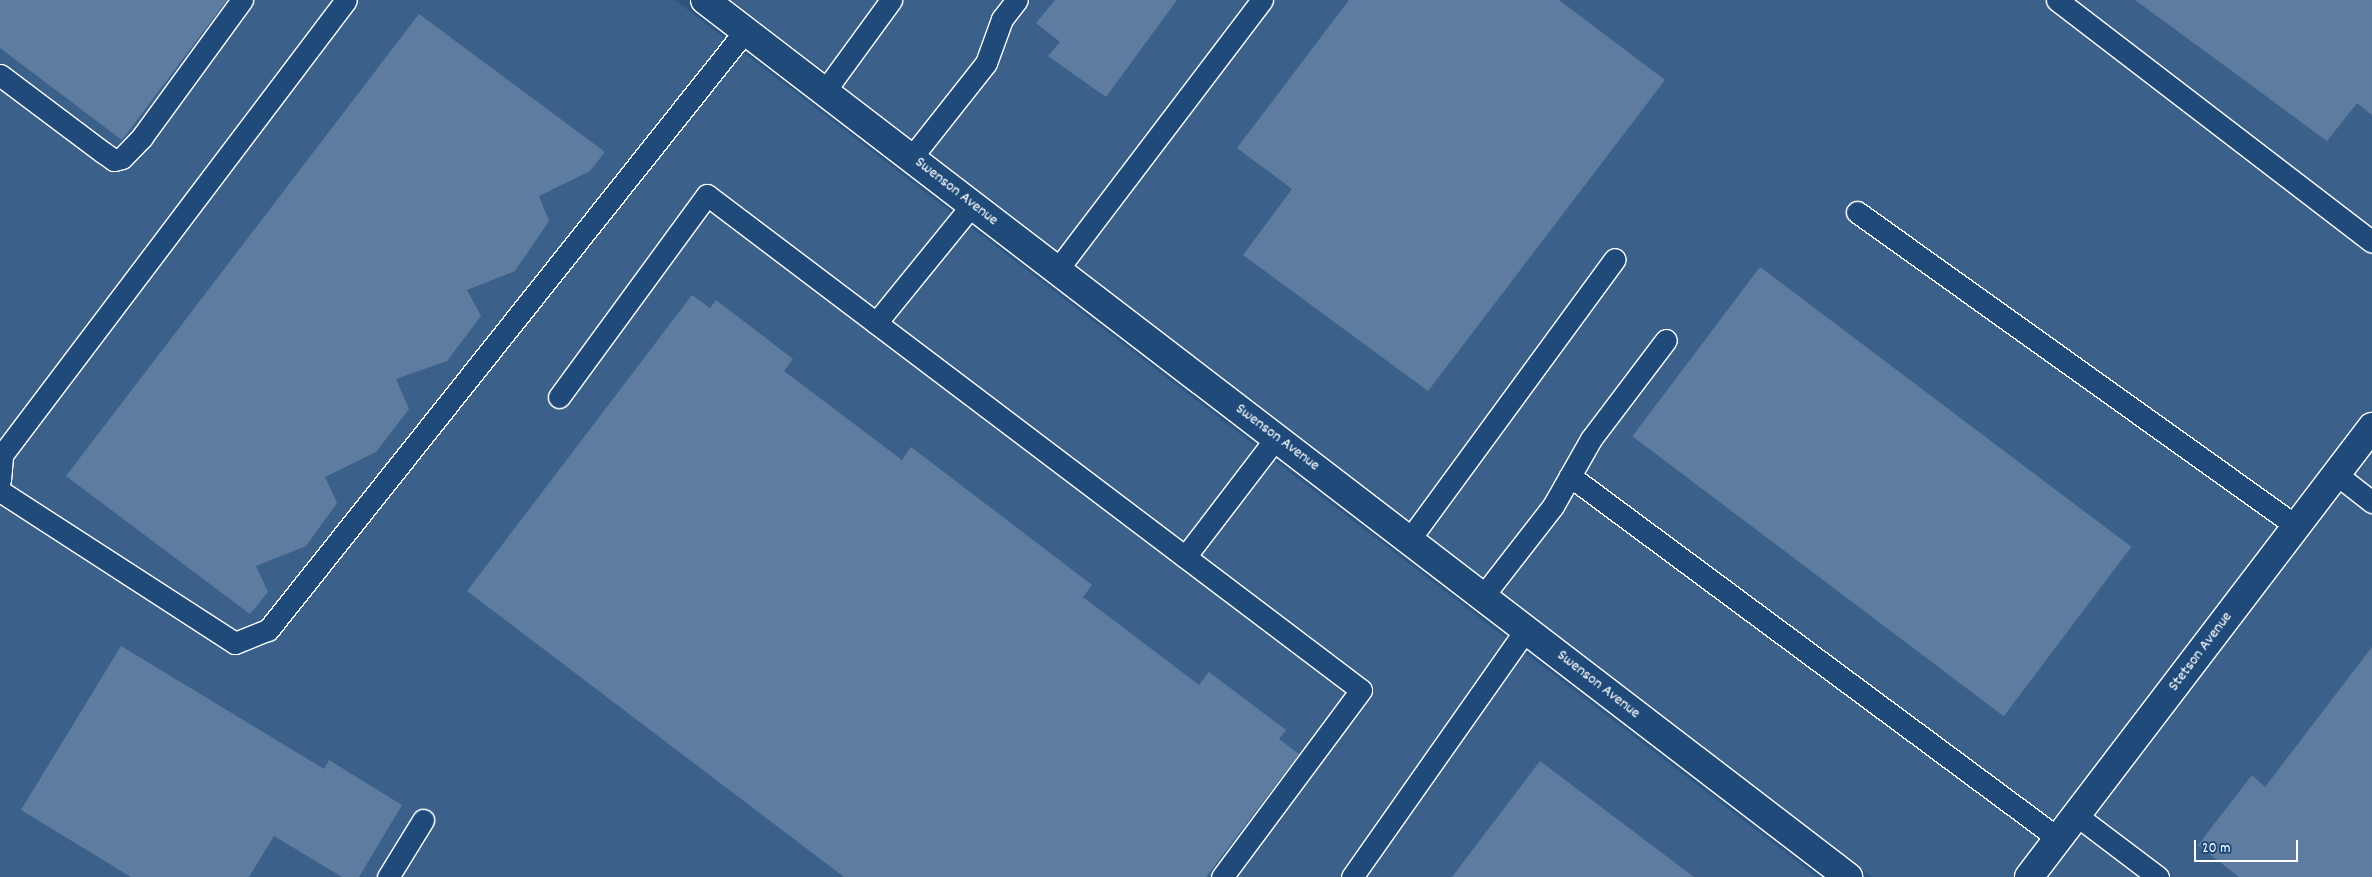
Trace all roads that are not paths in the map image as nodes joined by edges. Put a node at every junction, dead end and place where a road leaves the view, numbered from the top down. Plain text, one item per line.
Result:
1 (242, 0) edge
2 (346, 0) edge
3 (705, 0) edge
4 (891, 0) edge
5 (1017, 0) edge
6 (1262, 0) edge
7 (2057, 0) edge
8 (745, 31) junction
9 (0, 75) edge
10 (824, 92) junction
11 (912, 158) junction
12 (972, 204) junction
13 (1857, 212) dead end
14 (2372, 242) edge
15 (1615, 259) dead end
16 (1057, 270) junction
17 (876, 323) junction
18 (1666, 340) dead end
19 (559, 397) dead end
20 (2372, 427) edge
21 (1276, 438) junction
22 (2336, 474) junction
23 (1570, 476) junction
24 (0, 480) edge
25 (0, 491) edge
26 (2372, 502) edge
27 (2296, 526) junction
28 (1409, 540) junction
29 (1186, 557) junction
30 (1482, 596) junction
31 (1526, 629) junction
32 (2076, 816) junction
33 (423, 820) dead end
34 (2059, 838) junction
35 (388, 877) edge
36 (1222, 877) edge
37 (1352, 877) edge
38 (1848, 877) edge
39 (2029, 877) edge
40 (2158, 877) edge

1 - 9 lane
2 - 24 lane
3 - 8 street, Swenson Avenue
4 - 10 lane
5 - 11 lane
6 - 16 lane
7 - 14 lane
8 - 10 street, Swenson Avenue
8 - 25 lane
10 - 11 street, Swenson Avenue
11 - 12 street, Swenson Avenue
12 - 16 street, Swenson Avenue
12 - 17 lane
13 - 27 lane
15 - 28 lane
16 - 21 street, Swenson Avenue
17 - 19 lane
17 - 29 lane
18 - 23 lane
20 - 22 street, Stetson Avenue
21 - 28 street, Swenson Avenue
21 - 29 lane
22 - 26 lane
22 - 27 street, Stetson Avenue
23 - 30 lane
23 - 34 lane
27 - 32 street, Stetson Avenue
28 - 30 street, Swenson Avenue
29 - 36 lane
30 - 31 street, Swenson Avenue
31 - 37 lane
31 - 38 street, Swenson Avenue
32 - 34 street, Stetson Avenue
32 - 40 lane
33 - 35 lane
34 - 39 street, Stetson Avenue

